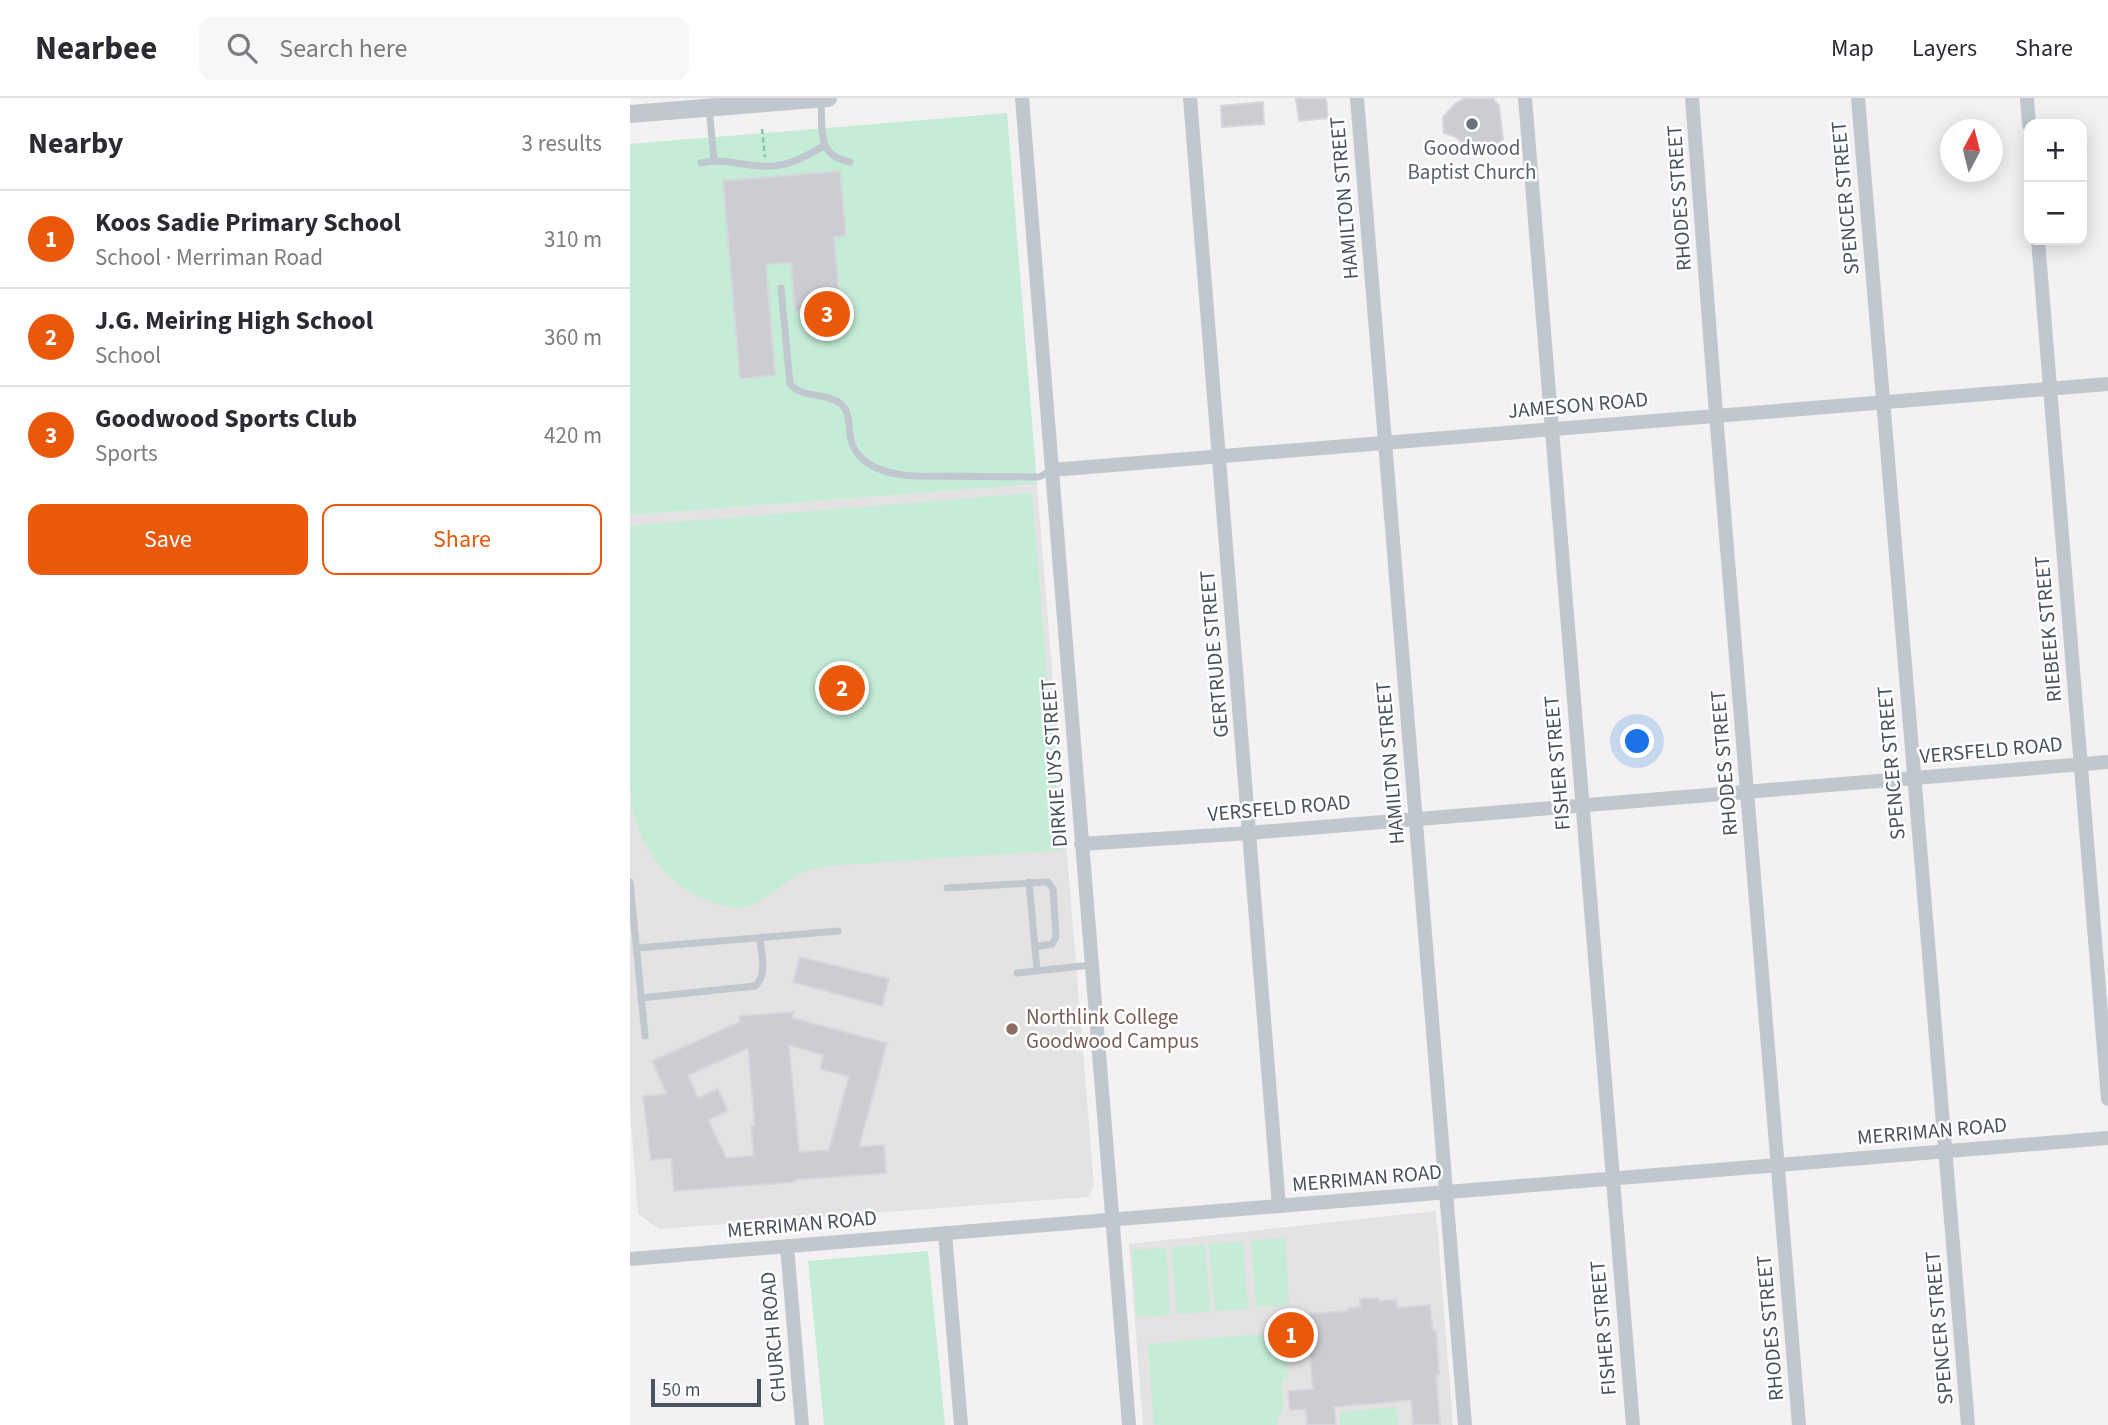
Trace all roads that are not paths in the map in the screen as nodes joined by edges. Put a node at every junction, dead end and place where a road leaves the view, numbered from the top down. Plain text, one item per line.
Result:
1 (828, 98) edge
2 (1022, 98) edge
3 (1190, 98) edge
4 (1357, 98) edge
5 (1525, 98) edge
6 (1692, 98) edge
7 (1858, 98) edge
8 (2027, 98) edge
9 (821, 99) edge
10 (709, 108) junction
11 (630, 114) edge
12 (2029, 119) edge
13 (824, 146) junction
14 (714, 160) junction
15 (850, 162) dead end
16 (701, 163) dead end
17 (2038, 245) edge
18 (781, 288) dead end
19 (2108, 384) edge
20 (2050, 389) junction
21 (1883, 403) junction
22 (1716, 414) junction
23 (1551, 429) junction
24 (1384, 443) junction
25 (1219, 456) junction
26 (1052, 470) junction
27 (2108, 762) edge
28 (2081, 764) junction
29 (1914, 778) junction
30 (1747, 791) junction
31 (1581, 806) junction
32 (1415, 817) junction
33 (1250, 833) junction
34 (1081, 844) junction
35 (630, 882) edge
36 (1029, 882) junction
37 (947, 888) dead end
38 (838, 931) dead end
39 (760, 938) junction
40 (1035, 947) junction
41 (637, 948) junction
42 (1091, 965) junction
43 (1037, 971) junction
44 (1017, 972) dead end
45 (641, 998) junction
46 (645, 1036) dead end
47 (2108, 1099) edge
48 (2108, 1138) edge
49 (1945, 1151) junction
50 (1777, 1166) junction
51 (1612, 1179) junction
52 (1445, 1192) junction
53 (1279, 1206) junction
54 (1112, 1220) junction
55 (945, 1233) junction
56 (787, 1246) junction
57 (630, 1259) edge
58 (802, 1425) edge
59 (961, 1425) edge
60 (1129, 1425) edge
61 (1465, 1425) edge
62 (1633, 1425) edge
63 (1799, 1425) edge
64 (1968, 1425) edge

1 - 9 street
2 - 26 street, DIRKIE UYS STREET
3 - 25 street, GERTRUDE STREET
4 - 24 street, HAMILTON STREET
5 - 23 street, FISHER STREET
6 - 22 street, RHODES STREET
7 - 21 street, SPENCER STREET
8 - 12 street
9 - 10 street
9 - 13 lane
10 - 11 street
10 - 14 lane
13 - 14 lane
13 - 15 lane
14 - 16 lane
17 - 20 street, RIEBEEK STREET
18 - 26 lane
19 - 20 street, JAMESON ROAD
20 - 21 street, JAMESON ROAD
20 - 28 street, RIEBEEK STREET
21 - 22 street, JAMESON ROAD
21 - 29 street, SPENCER STREET
22 - 23 street, JAMESON ROAD
22 - 30 street, RHODES STREET
23 - 24 street, JAMESON ROAD
23 - 31 street, FISHER STREET
24 - 25 street, JAMESON ROAD
24 - 32 street, HAMILTON STREET
25 - 26 street, JAMESON ROAD
25 - 33 street, GERTRUDE STREET
26 - 34 street, DIRKIE UYS STREET
27 - 28 street, VERSFELD ROAD
28 - 29 street, VERSFELD ROAD
28 - 47 street, RIEBEEK STREET
29 - 30 street, VERSFELD ROAD
29 - 49 street, SPENCER STREET
30 - 31 street, VERSFELD ROAD
30 - 50 street, RHODES STREET
31 - 32 street, VERSFELD ROAD
31 - 51 street, FISHER STREET
32 - 33 street, VERSFELD ROAD
32 - 52 street, HAMILTON STREET
33 - 34 street, VERSFELD ROAD
33 - 53 street, GERTRUDE STREET
34 - 42 street, DIRKIE UYS STREET
35 - 41 lane
36 - 37 lane
36 - 40 lane
36 - 40 lane
38 - 39 lane
39 - 41 lane
39 - 45 lane
40 - 43 lane
41 - 45 lane
42 - 43 lane
42 - 54 street, DIRKIE UYS STREET
43 - 44 lane
45 - 46 lane
48 - 49 street, MERRIMAN ROAD
49 - 50 street, MERRIMAN ROAD
49 - 64 street, SPENCER STREET
50 - 51 street, MERRIMAN ROAD
50 - 63 street, RHODES STREET
51 - 52 street, MERRIMAN ROAD
51 - 62 street, FISHER STREET
52 - 53 street, MERRIMAN ROAD
52 - 61 street, HAMILTON STREET
53 - 54 street, MERRIMAN ROAD
54 - 55 street, MERRIMAN ROAD
54 - 60 street, DIRKIE UYS STREET
55 - 56 street, MERRIMAN ROAD
55 - 59 street
56 - 57 street, MERRIMAN ROAD
56 - 58 street, CHURCH ROAD

